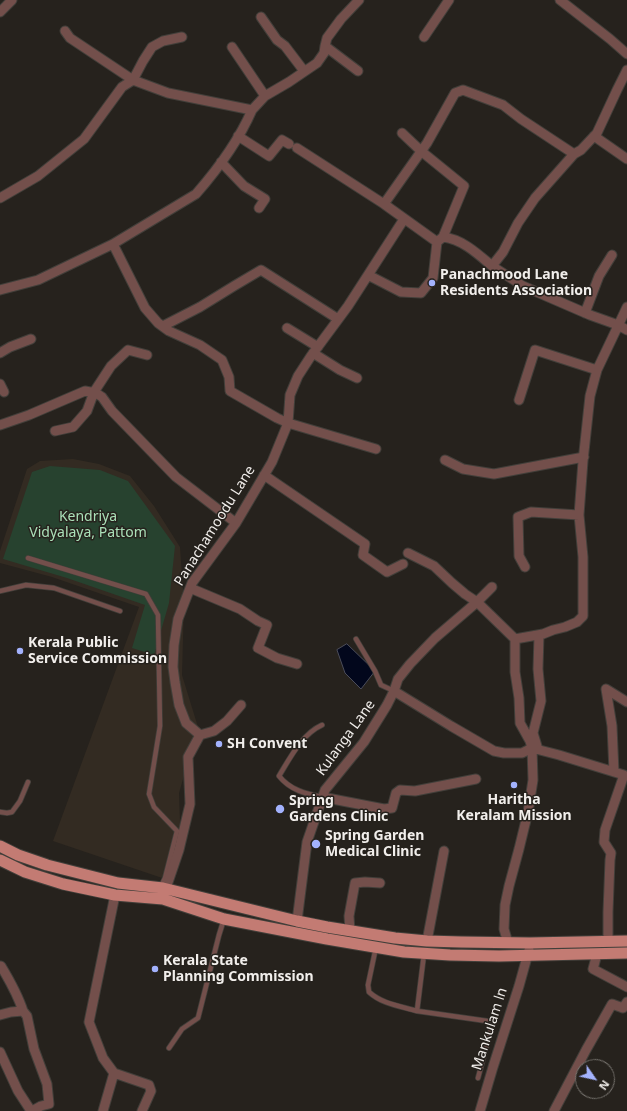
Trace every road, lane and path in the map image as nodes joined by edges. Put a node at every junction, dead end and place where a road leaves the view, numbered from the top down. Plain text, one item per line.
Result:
1 (12, 0) edge
2 (359, 0) edge
3 (449, 0) edge
4 (560, 0) edge
5 (0, 12) edge
6 (261, 17) dead end
7 (65, 31) dead end
8 (182, 37) dead end
9 (424, 37) dead end
10 (232, 46) dead end
11 (325, 46) junction
12 (627, 54) edge
13 (627, 70) edge
14 (304, 71) junction
15 (358, 71) dead end
16 (133, 80) junction
17 (265, 96) junction
18 (252, 110) junction
19 (402, 133) dead end
20 (238, 136) junction
21 (594, 136) junction
22 (421, 151) junction
23 (574, 154) junction
24 (627, 159) edge
25 (221, 162) junction
26 (0, 198) edge
27 (384, 204) junction
28 (259, 208) dead end
29 (404, 219) junction
30 (440, 239) junction
31 (113, 244) junction
32 (612, 255) dead end
33 (492, 266) junction
34 (368, 275) junction
35 (0, 290) edge
36 (627, 308) edge
37 (585, 313) junction
38 (338, 319) junction
39 (163, 326) junction
40 (618, 326) junction
41 (287, 328) dead end
42 (627, 330) edge
43 (31, 339) dead end
44 (316, 350) junction
45 (0, 353) edge
46 (147, 355) dead end
47 (597, 370) junction
48 (357, 378) dead end
49 (94, 392) junction
50 (519, 400) dead end
51 (288, 423) junction
52 (0, 425) edge
53 (55, 431) dead end
54 (376, 449) dead end
55 (584, 457) junction
56 (445, 460) dead end
57 (264, 475) junction
58 (580, 515) junction
59 (236, 523) junction
60 (408, 553) dead end
61 (28, 558) dead end
62 (402, 564) dead end
63 (525, 567) dead end
64 (492, 587) dead end
65 (190, 588) junction
66 (0, 591) edge
67 (477, 602) junction
68 (120, 611) dead end
69 (538, 635) junction
70 (515, 639) junction
71 (356, 640) dead end
72 (297, 664) dead end
73 (394, 691) junction
74 (627, 702) edge
75 (241, 705) dead end
76 (322, 725) dead end
77 (200, 735) junction
78 (535, 748) junction
79 (614, 772) junction
80 (625, 776) edge
81 (476, 779) dead end
82 (28, 782) dead end
83 (322, 797) junction
84 (0, 812) edge
85 (0, 846) edge
86 (444, 851) dead end
87 (0, 860) edge
88 (380, 884) dead end
89 (163, 892) junction
90 (115, 895) junction
91 (224, 919) junction
92 (297, 922) junction
93 (350, 931) junction
94 (427, 941) junction
95 (608, 941) junction
96 (627, 941) edge
97 (508, 943) junction
98 (530, 943) junction
99 (376, 948) junction
100 (627, 953) edge
101 (424, 954) junction
102 (597, 954) junction
103 (527, 955) junction
104 (1, 966) edge
105 (627, 987) edge
106 (626, 1007) edge
107 (23, 1011) junction
108 (417, 1011) junction
109 (0, 1016) edge
110 (169, 1048) dead end
111 (0, 1052) edge
112 (114, 1073) junction
113 (478, 1078) dead end
114 (50, 1107) edge
115 (31, 1111) edge
116 (103, 1111) edge
117 (142, 1111) edge
118 (480, 1111) edge
119 (554, 1111) edge

1 - 5 street
2 - 11 street
3 - 9 street
4 - 12 street
6 - 14 street
7 - 16 street
8 - 16 street
10 - 17 street
11 - 14 street
11 - 15 street
13 - 21 street
14 - 17 street
16 - 18 street
16 - 26 street
17 - 18 street
18 - 20 street
19 - 22 street
20 - 25 street
20 - 27 street
21 - 23 street
21 - 24 street
22 - 23 street
22 - 27 street
22 - 30 street
23 - 33 street
25 - 28 street
25 - 31 street
27 - 29 street
29 - 30 street
29 - 34 street, Panachamoodu Lane
30 - 33 street
30 - 34 street
31 - 35 street
31 - 39 street
32 - 37 street
33 - 37 street
34 - 38 street, Panachamoodu Lane
36 - 40 street
37 - 40 street
38 - 39 street
38 - 44 street, Panachamoodu Lane
39 - 51 street
40 - 42 street
40 - 47 street
41 - 44 street
43 - 45 street
44 - 48 street
44 - 51 street, Panachamoodu Lane
46 - 49 street
47 - 50 street
47 - 55 street
49 - 52 street
49 - 53 street
49 - 59 street
51 - 54 street
51 - 57 street, Panachamoodu Lane
55 - 56 street
55 - 58 street
57 - 59 street, Panachamoodu Lane
57 - 62 street
58 - 63 street
58 - 69 street
59 - 65 street, Panachamoodu Lane
60 - 67 street
61 - 89 lane
64 - 67 street, Kulanga Lane
65 - 72 street
65 - 77 street, Panachamoodu Lane
66 - 68 lane
67 - 70 street
67 - 73 street, Kulanga Lane
69 - 70 street
69 - 78 street
70 - 78 street
71 - 73 lane
73 - 78 street
73 - 83 street, Kulanga Lane
74 - 79 street
75 - 77 street
76 - 83 lane
77 - 89 street
78 - 79 street
78 - 97 street
79 - 80 street
80 - 95 street
81 - 83 street
82 - 84 lane
83 - 92 street, Kulanga Lane
85 - 89 main road
86 - 94 street
87 - 90 main road
88 - 93 street
89 - 90 main road
89 - 91 main road
89 - 92 main road
90 - 112 street
91 - 99 main road
91 - 110 lane
92 - 93 main road
93 - 94 main road
94 - 97 main road
95 - 96 main road
95 - 98 main road
97 - 98 main road
98 - 103 street, Mankulam ln
99 - 101 main road
99 - 108 lane
100 - 102 main road
101 - 103 main road
101 - 108 lane
102 - 103 main road
102 - 105 street
103 - 118 street, Mankulam ln
104 - 107 street
106 - 119 street
107 - 109 street
107 - 114 street
108 - 113 lane
111 - 115 street
112 - 116 street
112 - 117 street
114 - 115 street

